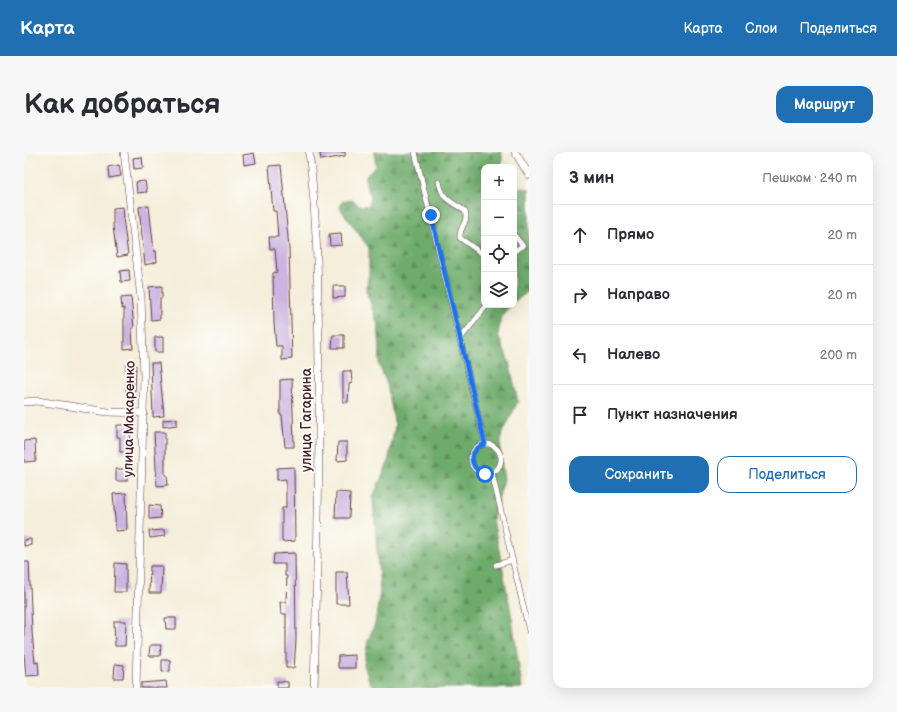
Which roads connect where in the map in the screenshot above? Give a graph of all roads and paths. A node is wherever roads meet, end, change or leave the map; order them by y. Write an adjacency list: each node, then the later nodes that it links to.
1 (124, 152): 13 (street, улица Макаренко)
2 (309, 152): 22 (street, улица Гагарина)
3 (414, 152): 11 (street)
4 (515, 152): 5 (street)
5 (529, 175)
6 (439, 182): 9 (street)
7 (517, 239): 8 (street)
8 (517, 249)
9 (481, 253)
10 (485, 308): 11 (street)
11 (461, 338): 14 (street)
12 (24, 402): 13 (street)
13 (144, 413): 21 (street, улица Макаренко)
14 (485, 444): 15 (street); 15 (street)
15 (492, 473): 16 (street)
16 (513, 560): 17 (street); 19 (street)
17 (496, 565)
18 (529, 600): 19 (street)
19 (522, 602): 20 (street)
20 (529, 631)
21 (136, 688)
22 (314, 688)

